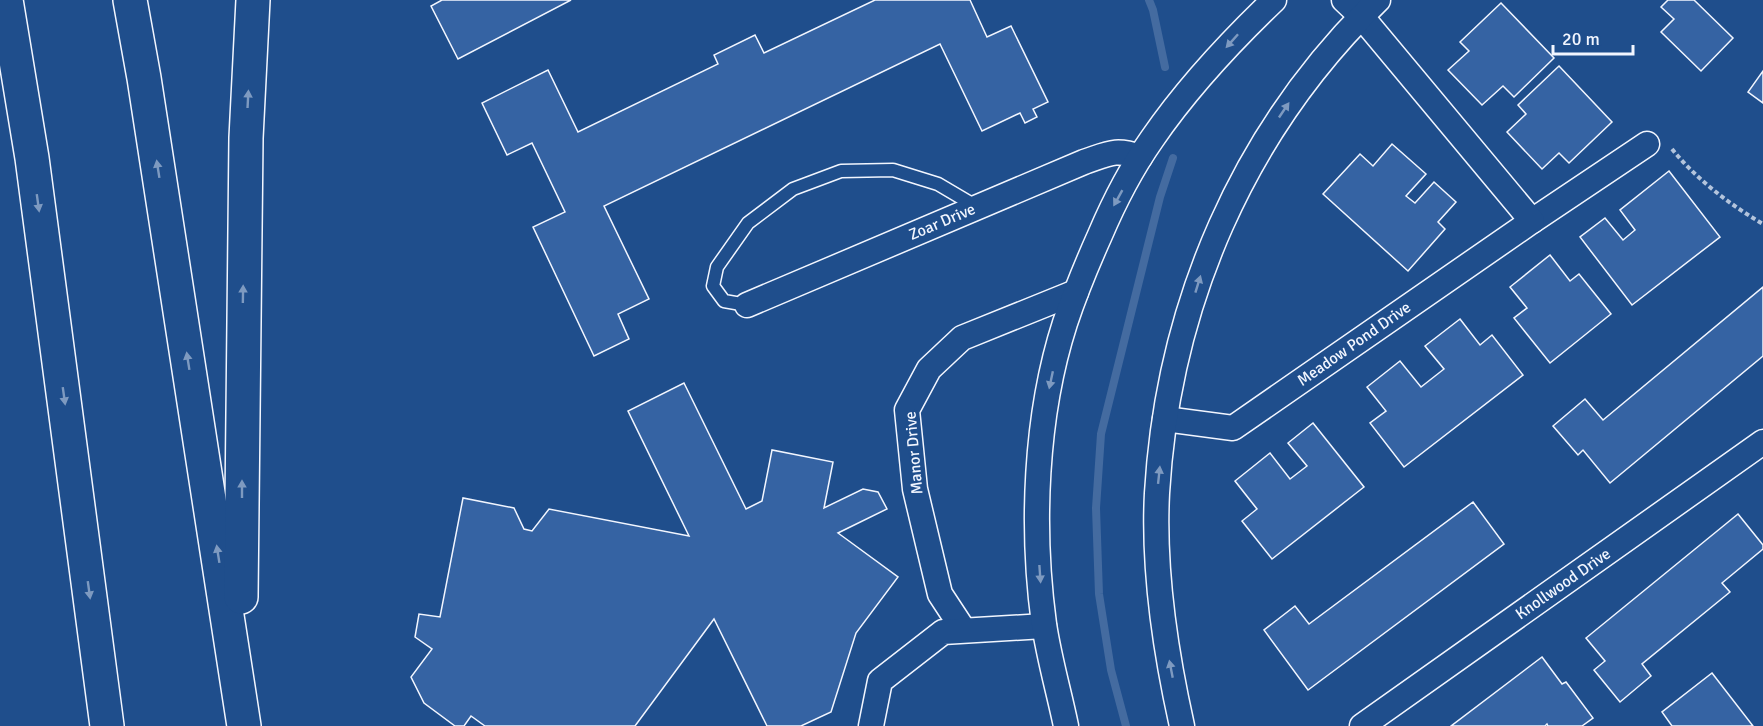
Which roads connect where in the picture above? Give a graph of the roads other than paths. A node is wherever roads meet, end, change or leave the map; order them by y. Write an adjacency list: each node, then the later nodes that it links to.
1 (6, 0): 9 (highway)
2 (130, 0): 18 (highway, one-way to 2)
3 (253, 0): 18 (highway, one-way to 3)
4 (1274, 0): 8 (street, one-way to 8)
5 (1361, 5): 11 (street); 14 (street, one-way to 5)
6 (0, 37): 9 (highway)
7 (1647, 144): 11 (street, Meadow Pond Drive)
8 (1140, 157): 10 (street, Zoar Drive); 12 (street, one-way to 12)
9 (32, 158): 19 (highway, one-way to 19)
10 (978, 207): 13 (street, Zoar Drive); 13 (lane)
11 (1532, 221): 14 (street, Meadow Pond Drive)
12 (1076, 292): 16 (street, one-way to 16); 17 (street, Manor Drive)
13 (747, 305)
14 (1165, 419): 22 (street, one-way to 14)
15 (1763, 442): 23 (street, Knollwood Drive)
16 (1044, 626): 17 (street); 21 (street)
17 (963, 629): 20 (street)
18 (242, 710)
19 (107, 726)
20 (871, 726)
21 (1066, 726)
22 (1182, 726)
23 (1362, 726)

